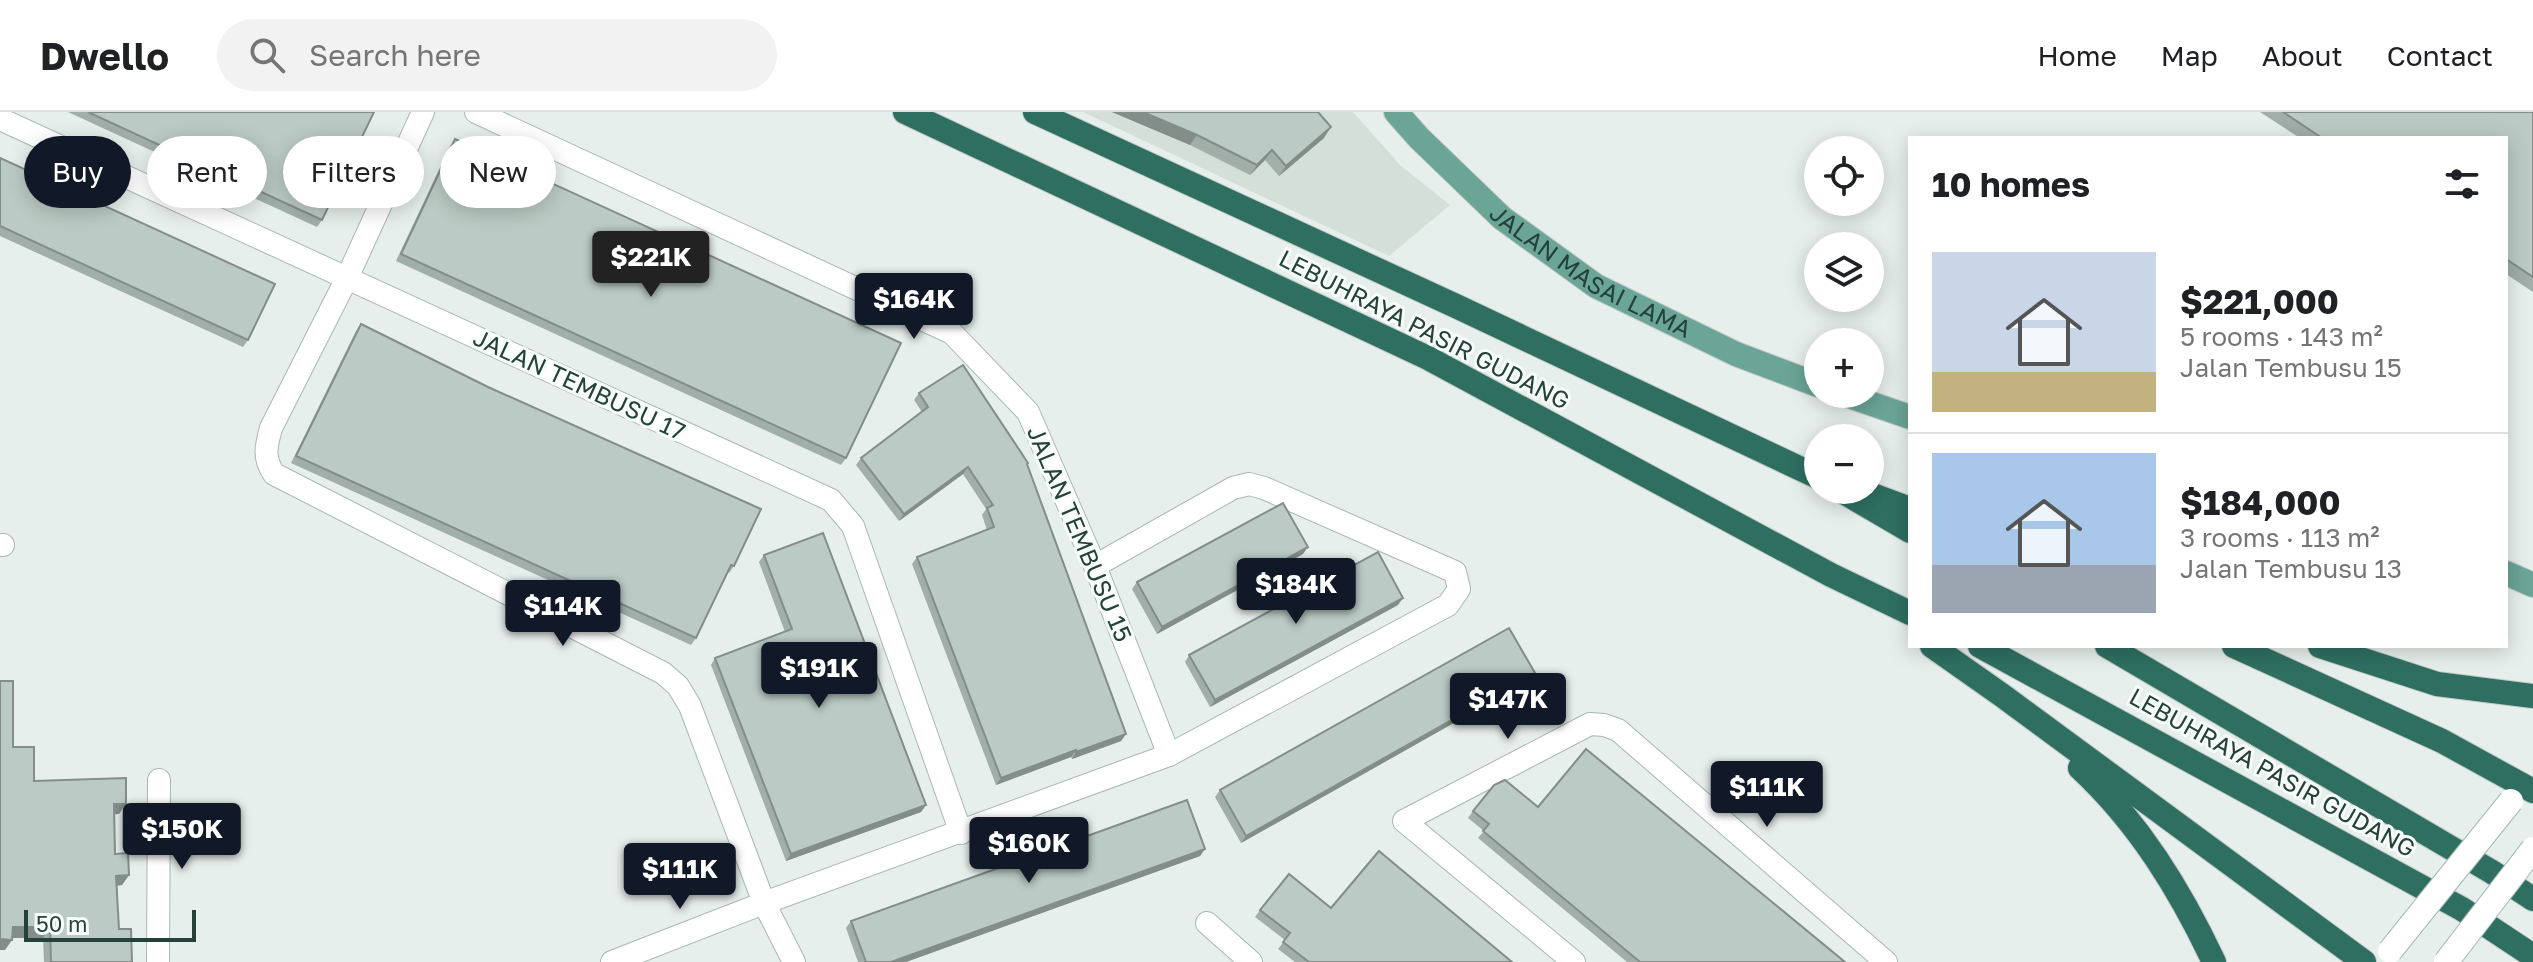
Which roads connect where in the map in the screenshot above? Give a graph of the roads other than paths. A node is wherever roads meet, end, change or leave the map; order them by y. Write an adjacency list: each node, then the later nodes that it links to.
1 (423, 112): 7 (street)
2 (476, 112): 16 (street, JALAN TEMBUSU 15)
3 (905, 112): 18 (highway, LEBUHRAYA PASIR GUDANG)
4 (1035, 112): 11 (highway, LEBUHRAYA PASIR GUDANG)
5 (1396, 112): 8 (main road, JALAN MASAI LAMA)
6 (0, 119): 7 (street, JALAN TEMBUSU 17)
7 (347, 278): 32 (street, JALAN TEMBUSU 17); 35 (street)
8 (1804, 380)
9 (1884, 408): 10 (main road)
10 (1908, 416)
11 (1804, 470)
12 (1884, 500): 14 (highway)
13 (1864, 504): 15 (highway)
14 (1908, 508)
15 (1908, 530)
16 (1095, 566): 29 (street, JALAN TEMBUSU 15); 29 (street)
17 (2508, 574): 19 (main road)
18 (1831, 575): 20 (highway, LEBUHRAYA PASIR GUDANG); 21 (highway)
19 (2533, 585)
20 (1908, 612)
21 (1908, 630)
22 (1935, 648): 27 (highway)
23 (1984, 648): 38 (highway, LEBUHRAYA PASIR GUDANG)
24 (2110, 648): 34 (highway, LEBUHRAYA PASIR GUDANG)
25 (2238, 648): 31 (highway)
26 (2326, 648): 28 (highway)
27 (2003, 696): 45 (highway); 46 (highway)
28 (2533, 696)
29 (1169, 755): 32 (street)
30 (159, 780): 39 (street)
31 (2522, 796): 37 (main road, bridge)
32 (961, 833): 35 (street)
33 (2533, 849): 47 (main road, bridge)
34 (2533, 899)
35 (764, 903): 40 (street); 41 (street)
36 (1207, 923): 42 (street)
37 (2390, 951)
38 (2533, 956)
39 (158, 962)
40 (612, 962)
41 (794, 962)
42 (1251, 962)
43 (1574, 962): 44 (street)
44 (1886, 962)
45 (2214, 962)
46 (2364, 962)
47 (2446, 962)

